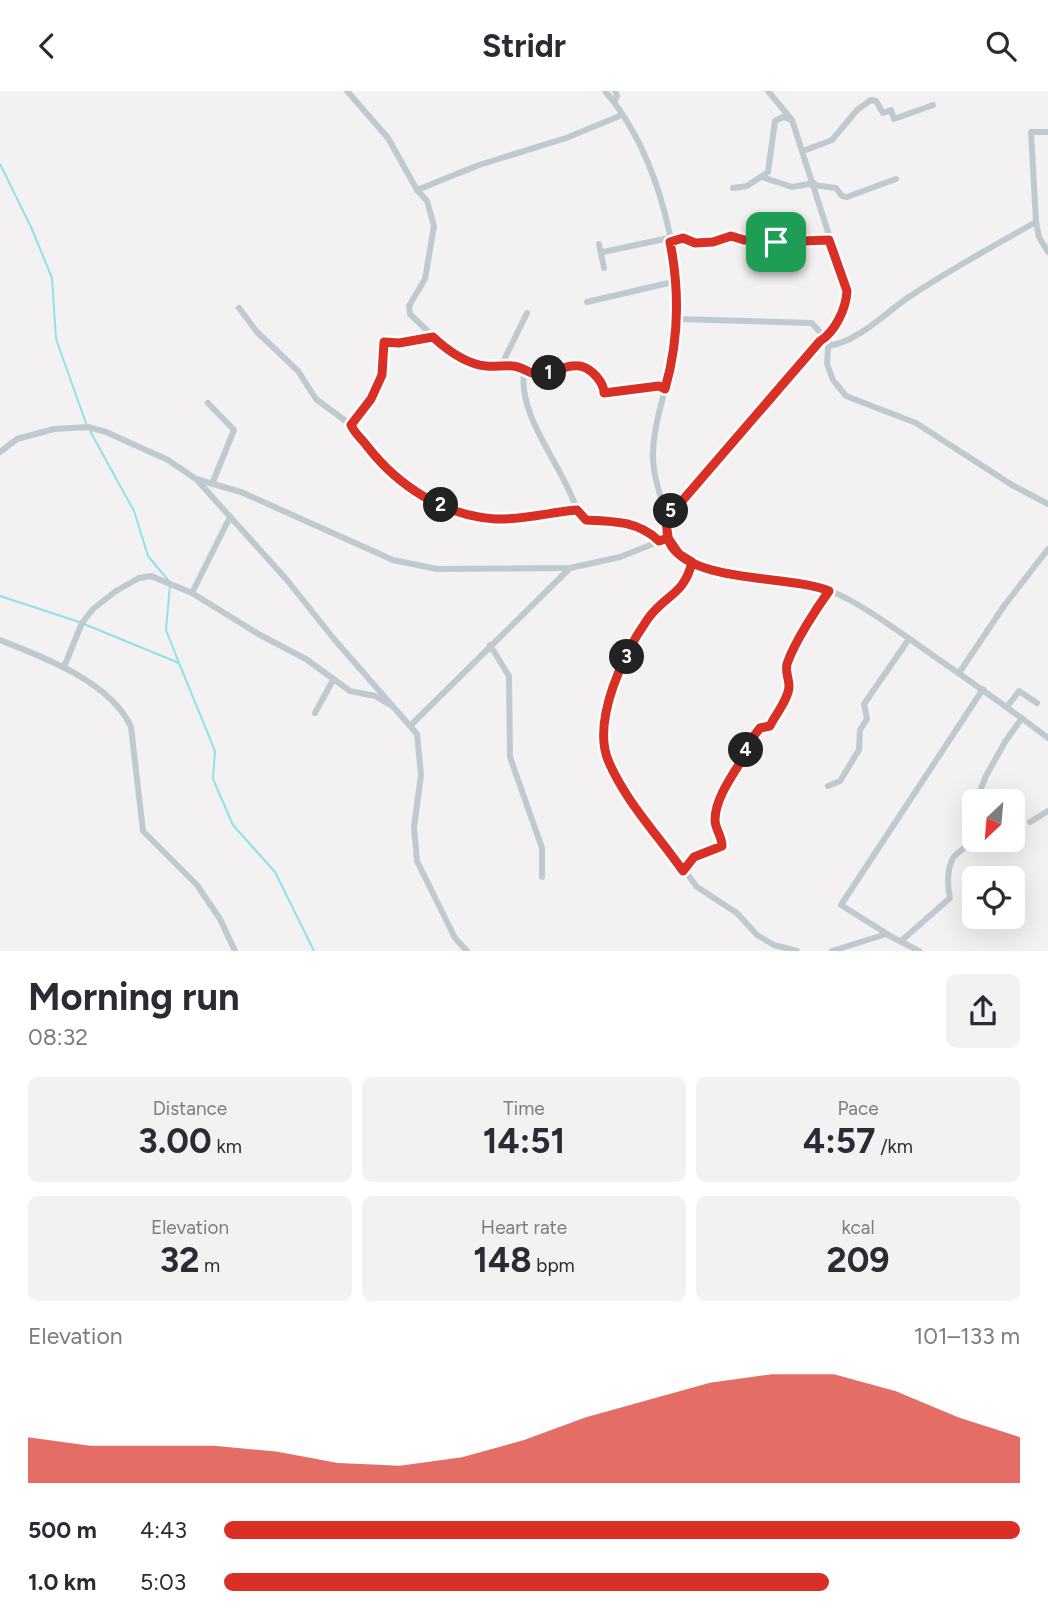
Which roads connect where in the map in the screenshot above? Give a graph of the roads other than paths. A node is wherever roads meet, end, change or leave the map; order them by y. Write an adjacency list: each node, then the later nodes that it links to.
1 (347, 91): 15 (street)
2 (605, 91): 5 (street)
3 (615, 91): 5 (street)
4 (768, 91): 8 (street)
5 (614, 102): 7 (street)
6 (933, 105): 10 (street)
7 (622, 115): 15 (street); 17 (street)
8 (792, 120): 10 (street); 11 (street)
9 (1048, 132): 16 (street)
10 (803, 151): 13 (street)
11 (762, 177): 13 (street); 14 (street)
12 (896, 179): 13 (street)
13 (814, 184): 18 (street)
14 (733, 188)
15 (417, 190): 28 (street)
16 (1036, 222): 21 (street); 30 (street)
17 (669, 240): 18 (street); 20 (street); 23 (street)
18 (829, 240): 29 (street)
19 (599, 244): 20 (street)
20 (603, 252): 22 (street)
21 (1048, 252)
22 (604, 268)
23 (677, 281): 24 (street); 27 (street)
24 (587, 302)
25 (239, 308): 35 (street)
26 (527, 313): 31 (street)
27 (676, 320): 29 (street); 33 (street)
28 (433, 337): 31 (street); 35 (street)
29 (827, 337): 30 (street); 41 (street)
30 (829, 347): 39 (street)
31 (500, 366): 32 (street)
32 (524, 373): 33 (street); 40 (street)
33 (665, 389): 41 (street)
34 (208, 403): 38 (street)
35 (351, 425): 40 (street)
36 (0, 452): 37 (street)
37 (196, 479): 38 (street); 42 (street)
38 (212, 484): 47 (street)
39 (1048, 504)
40 (577, 510): 44 (street)
41 (666, 515): 43 (street)
42 (230, 517): 49 (street); 61 (street)
43 (668, 538): 44 (street); 46 (street)
44 (659, 541): 47 (street)
45 (1048, 549): 54 (street)
46 (692, 562): 48 (street); 68 (street)
47 (570, 568): 52 (street)
48 (829, 591): 50 (street); 68 (street)
49 (192, 593): 53 (street); 55 (street)
50 (909, 639): 54 (street); 63 (street)
51 (0, 640): 53 (street)
52 (490, 645): 61 (street); 69 (street)
53 (64, 667): 72 (street)
54 (960, 673): 56 (street)
55 (333, 680): 59 (street); 61 (street)
56 (983, 689): 58 (street); 70 (street)
57 (1037, 703): 58 (street)
58 (1007, 707): 60 (street)
59 (315, 713)
60 (1022, 718): 62 (street); 64 (street)
61 (410, 723): 73 (street)
62 (1048, 738)
63 (828, 786)
64 (981, 789)
65 (1048, 811): 66 (street)
66 (1030, 821)
67 (962, 851): 71 (street)
68 (683, 871): 74 (street)
69 (542, 877)
70 (889, 935): 71 (street); 75 (street)
71 (901, 941): 76 (street)
72 (235, 951)
73 (467, 951)
74 (797, 951)
75 (832, 951)
76 (919, 951)

